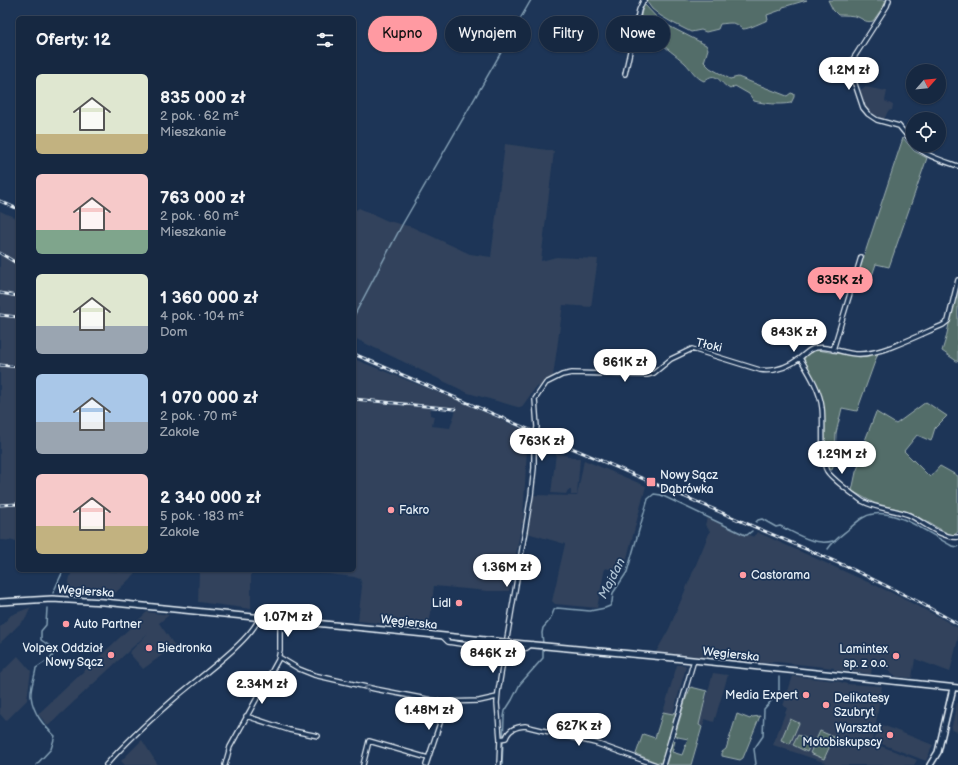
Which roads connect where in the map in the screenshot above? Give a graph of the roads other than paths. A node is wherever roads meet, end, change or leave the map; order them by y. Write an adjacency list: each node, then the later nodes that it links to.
1 (645, 0): 3 (street)
2 (889, 0): 4 (street)
3 (625, 74)
4 (906, 134)
5 (923, 152): 6 (street)
6 (958, 166)
7 (861, 257): 9 (street)
8 (958, 280): 9 (street, Tłoki)
9 (833, 350): 10 (street, Tłoki)
10 (800, 358): 11 (street); 17 (street, Tłoki)
11 (958, 537)
12 (0, 602): 13 (main road, Węgierska)
13 (259, 618): 14 (main road, Węgierska); 27 (street)
14 (280, 620): 15 (main road, Węgierska); 18 (street)
15 (442, 636): 16 (main road, Węgierska, bridge); 17 (street)
16 (532, 644): 17 (street); 19 (main road, Węgierska)
17 (504, 653): 21 (street)
18 (279, 657): 22 (street, one-way to 18); 23 (street)
19 (694, 660): 20 (main road, Węgierska); 33 (street)
20 (956, 688): 34 (main road)
21 (497, 697): 22 (street); 25 (street)
22 (447, 702): 26 (street)
23 (246, 716): 24 (street); 28 (street)
24 (318, 736)
25 (502, 739): 31 (street); 32 (street)
26 (428, 758): 29 (street); 30 (street)
27 (106, 765)
28 (225, 765)
29 (363, 765)
30 (426, 765)
31 (499, 765)
32 (656, 765)
33 (663, 765)
34 (930, 765)

